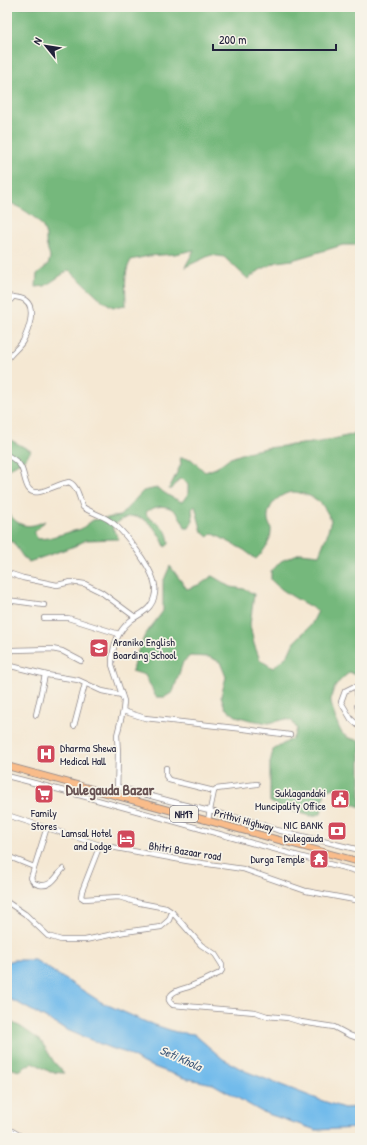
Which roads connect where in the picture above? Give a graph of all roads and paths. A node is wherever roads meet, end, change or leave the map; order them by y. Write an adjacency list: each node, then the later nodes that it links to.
1 (7, 296): 2 (street)
2 (13, 297): 3 (street); 4 (street)
3 (7, 304)
4 (7, 360)
5 (7, 455): 9 (street)
6 (7, 579): 9 (street)
7 (7, 600): 8 (street)
8 (44, 605)
9 (135, 617): 11 (street)
10 (44, 618): 11 (street)
11 (119, 634): 17 (street)
12 (7, 658): 13 (street)
13 (81, 661)
14 (7, 665): 15 (street)
15 (45, 674): 16 (street); 21 (street)
16 (85, 684): 17 (street); 22 (street)
17 (122, 695): 19 (street)
18 (360, 702): 20 (street); 23 (street)
19 (123, 711): 24 (street); 29 (street)
20 (360, 712)
21 (36, 715)
22 (74, 726)
23 (360, 727)
24 (290, 735)
25 (7, 766): 31 (highway, Prithvi Highway / NH17)
26 (166, 768): 30 (street)
27 (7, 776): 42 (street)
28 (257, 784): 30 (street)
29 (118, 787): 31 (street); 32 (street)
30 (214, 791): 32 (street)
31 (117, 796): 34 (highway, Prithvi Highway / NH17)
32 (210, 811): 34 (street); 37 (street)
33 (7, 815): 35 (street, Bhitri Bazaar road)
34 (208, 820): 39 (highway, Prithvi Highway / NH17)
35 (47, 828): 36 (street, Bhitri Bazaar road); 40 (street)
36 (100, 845): 43 (street, Bhitri Bazaar road); 45 (street)
37 (360, 850)
38 (7, 856): 40 (street)
39 (360, 862)
40 (34, 867): 41 (street)
41 (63, 869)
42 (360, 872)
43 (360, 901)
44 (7, 902): 45 (street)
45 (172, 912): 46 (street)
46 (360, 1039)
47 (7, 1128): 48 (street)
48 (24, 1138)

